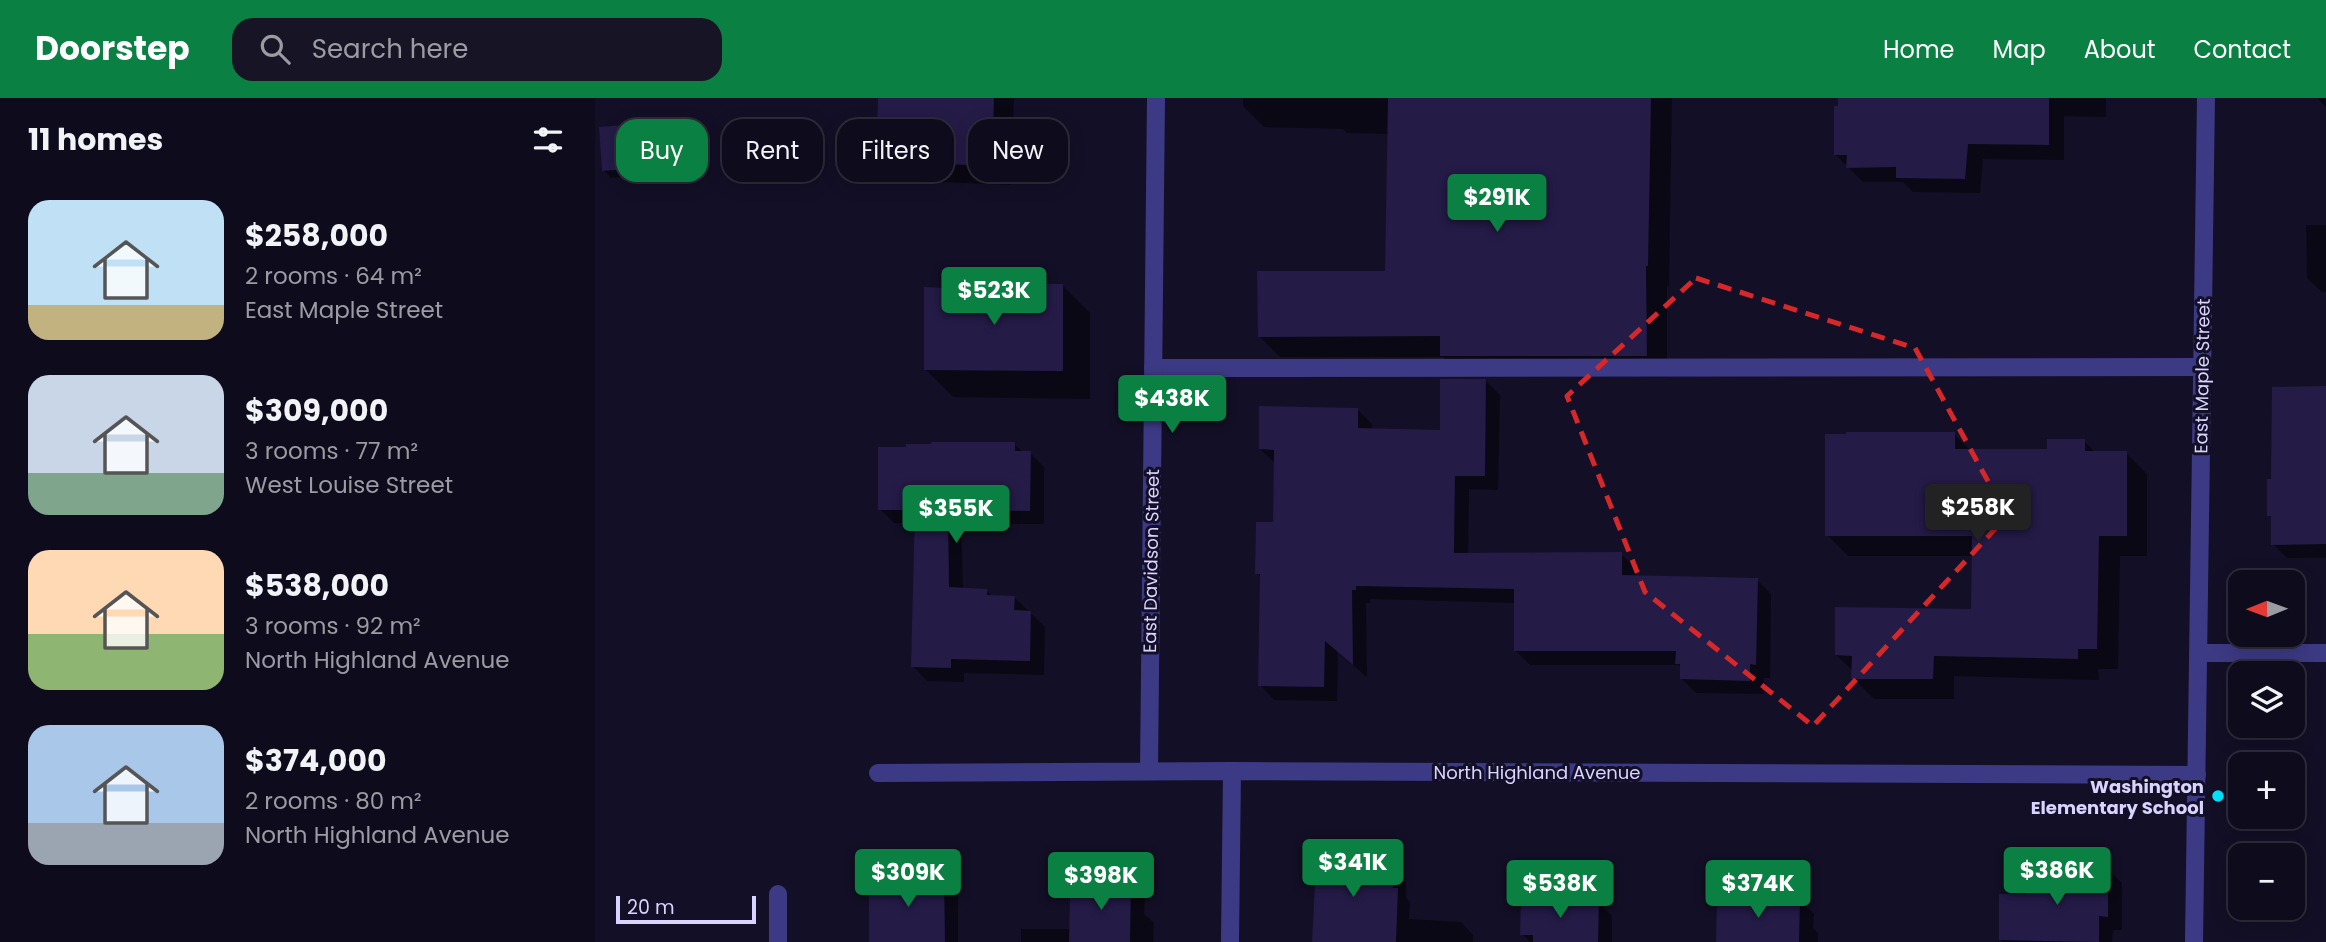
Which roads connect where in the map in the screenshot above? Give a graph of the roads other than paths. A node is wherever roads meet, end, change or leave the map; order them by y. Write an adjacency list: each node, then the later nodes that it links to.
1 (1156, 98): 4 (street, East Davidson Street)
2 (2206, 98): 3 (street, East Maple Street)
3 (2202, 367): 4 (street); 5 (street, East Maple Street)
4 (1153, 368): 7 (street, East Davidson Street)
5 (2199, 653): 6 (street); 10 (street, East Maple Street)
6 (2326, 653)
7 (1149, 771): 8 (street, North Highland Avenue); 9 (street, North Highland Avenue)
8 (1232, 771): 10 (street, North Highland Avenue); 13 (street)
9 (878, 773)
10 (2197, 775): 14 (street, East Maple Street)
11 (778, 894): 12 (street)
12 (778, 942)
13 (1230, 942)
14 (2194, 942)

